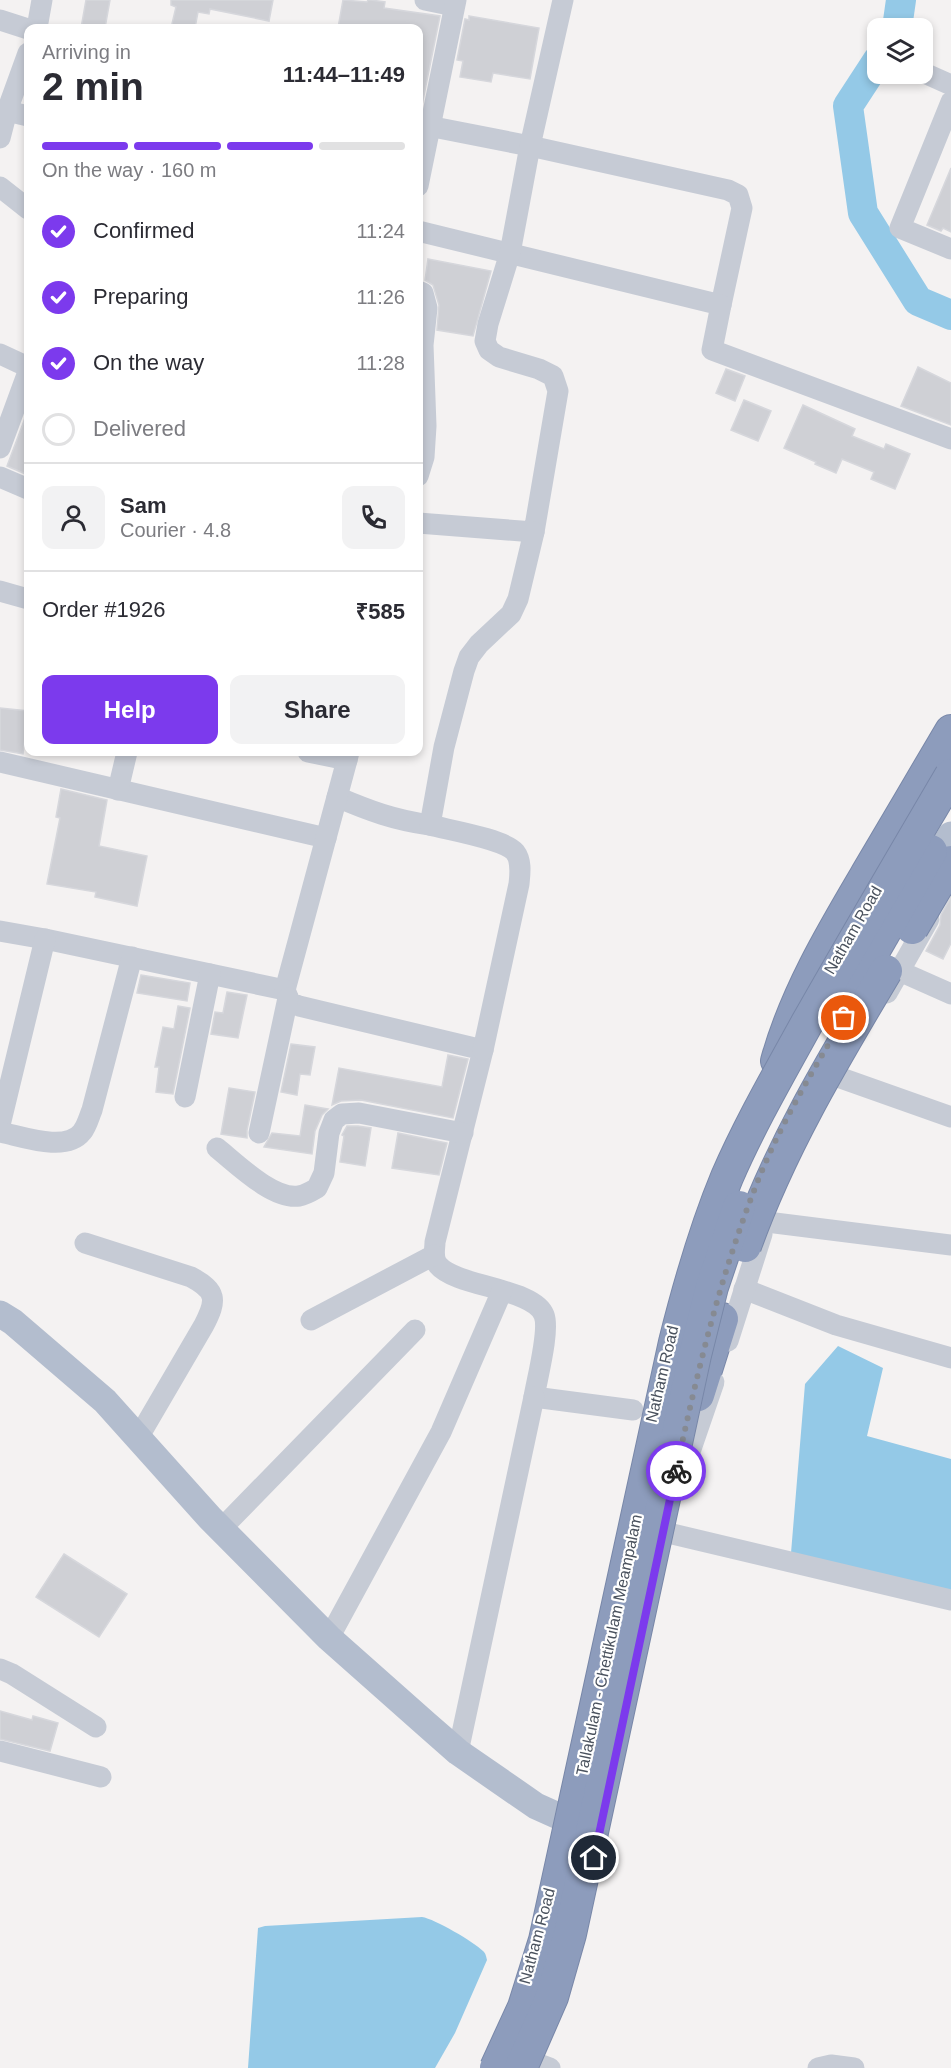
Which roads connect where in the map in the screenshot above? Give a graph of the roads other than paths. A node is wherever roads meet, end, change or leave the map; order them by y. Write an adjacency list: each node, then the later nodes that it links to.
1 (42, 0): 6 (street)
2 (425, 0): 4 (street)
3 (563, 0): 16 (street)
4 (455, 3): 14 (street)
5 (0, 20): 7 (street)
6 (38, 24)
7 (24, 27)
8 (24, 64): 12 (street)
9 (933, 77): 10 (street)
10 (951, 85)
11 (951, 102): 20 (street)
12 (7, 111): 13 (street); 15 (street)
13 (24, 115)
14 (424, 126): 16 (street)
15 (0, 138)
16 (530, 146): 21 (street); 23 (street)
17 (0, 187): 18 (street)
18 (24, 206)
19 (423, 232): 21 (street)
20 (951, 249)
21 (510, 253): 23 (street); 35 (street)
22 (423, 293): 24 (street)
23 (721, 305): 29 (street)
24 (423, 333)
25 (0, 354): 26 (street)
26 (24, 365)
27 (423, 377): 31 (street)
28 (24, 383): 30 (street)
29 (951, 439)
30 (0, 448)
31 (423, 460)
32 (0, 477): 33 (street)
33 (24, 487)
34 (423, 523): 35 (street)
35 (534, 532): 47 (street)
36 (0, 591): 37 (street)
37 (24, 599)
38 (951, 730): 61 (highway)
39 (126, 756): 44 (street)
40 (348, 756): 45 (street)
41 (951, 760): 54 (main road, Natham Road)
42 (0, 762): 44 (street)
43 (951, 775): 97 (highway, Tallakulam - Chettikulam Meampalam, bridge)
44 (118, 790): 49 (street)
45 (337, 797): 47 (street); 49 (street)
46 (951, 817): 95 (highway, Tallakulam - Chettikulam Meampalam, bridge)
47 (430, 825): 60 (street)
48 (951, 835): 56 (main road)
49 (326, 838): 58 (street)
50 (951, 862): 82 (highway, bridge)
51 (951, 879): 56 (street)
52 (0, 931): 53 (street)
53 (45, 939): 55 (street); 65 (street)
54 (845, 943): 56 (street); 61 (main road, Natham Road)
55 (132, 957): 57 (street); 66 (street)
56 (888, 966): 59 (street); 62 (street); 82 (main road)
57 (210, 974): 58 (street); 63 (street)
58 (286, 994): 60 (street); 67 (street)
59 (951, 994)
60 (483, 1050): 68 (street)
61 (777, 1061): 93 (main road, Natham Road)
62 (838, 1077): 64 (street); 70 (street)
63 (185, 1097)
64 (951, 1117)
65 (0, 1125)
66 (0, 1132)
67 (259, 1133)
68 (463, 1133): 69 (street); 73 (street)
69 (217, 1148)
70 (767, 1222): 72 (street); 74 (street)
71 (85, 1243): 83 (street)
72 (951, 1245)
73 (434, 1255): 75 (street); 77 (street)
74 (744, 1289): 79 (street); 84 (street)
75 (502, 1291): 80 (street); 87 (street)
76 (0, 1314): 83 (main road)
77 (311, 1320)
78 (414, 1330): 85 (street)
79 (951, 1358)
80 (534, 1397): 81 (street); 91 (street)
81 (633, 1410)
82 (684, 1434): 84 (main road)
83 (138, 1438): 85 (main road)
84 (665, 1527): 86 (street); 94 (main road)
85 (222, 1528): 87 (main road)
86 (951, 1600)
87 (329, 1638): 91 (main road)
88 (0, 1669): 89 (street)
89 (96, 1727)
90 (0, 1750): 92 (street)
91 (458, 1752): 93 (main road)
92 (101, 1777)
93 (565, 1819): 94 (main road); 96 (main road, Natham Road)
94 (600, 1827): 95 (main road)
95 (532, 2066)
96 (488, 2068)
97 (496, 2068)
98 (818, 2068): 99 (street)
99 (854, 2068)

